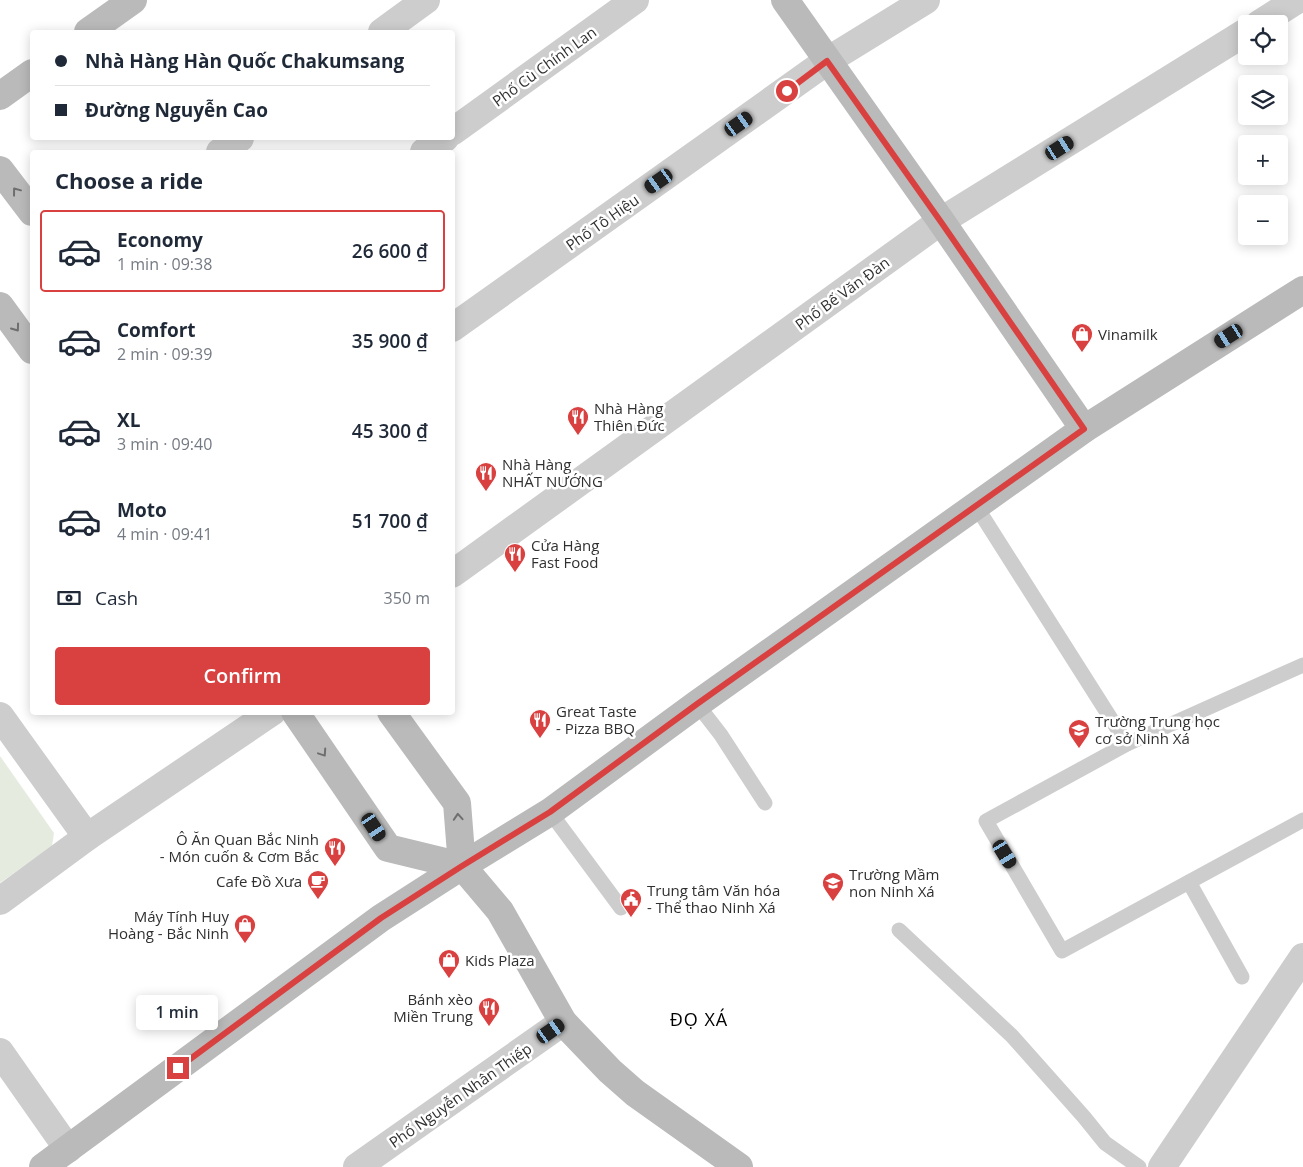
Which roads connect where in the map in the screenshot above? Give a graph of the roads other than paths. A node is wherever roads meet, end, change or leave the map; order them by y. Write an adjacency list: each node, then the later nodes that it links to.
1 (133, 0): 8 (main road)
2 (426, 0): 9 (street)
3 (635, 0): 14 (street, Phố Cù Chính Lan)
4 (786, 0): 11 (main road)
5 (926, 0): 11 (street, Phố Tô Hiệu)
6 (1298, 0): 7 (street)
7 (1274, 15)
8 (91, 30)
9 (385, 30)
10 (1238, 37): 21 (street, Phố Bế Văn Đàn)
11 (827, 61): 21 (main road); 24 (street, Phố Tô Hiệu)
12 (30, 74): 13 (main road)
13 (0, 96)
14 (455, 130)
15 (237, 140): 17 (street)
16 (442, 140): 18 (street)
17 (223, 150)
18 (427, 150)
19 (0, 170): 20 (main road, one-way to 19)
20 (30, 209)
21 (941, 222): 26 (main road); 28 (street, Phố Bế Văn Đàn)
22 (1300, 299): 26 (main road)
23 (0, 306): 25 (main road, one-way to 25)
24 (455, 326)
25 (30, 347)
26 (1084, 429): 27 (main road)
27 (976, 506): 30 (main road); 35 (lane)
28 (455, 572)
29 (1303, 665): 35 (lane)
30 (697, 704): 36 (lane); 37 (main road)
31 (268, 715): 39 (street)
32 (297, 715): 40 (main road, one-way to 40)
33 (393, 715): 40 (main road, one-way to 33)
34 (0, 716): 39 (street)
35 (1126, 744): 41 (lane)
36 (765, 803)
37 (550, 812): 40 (main road); 43 (lane)
38 (1303, 820): 41 (lane)
39 (87, 837): 42 (street)
40 (462, 866): 47 (main road); 49 (main road)
41 (1189, 882): 46 (lane)
42 (0, 901)
43 (620, 908)
44 (899, 930): 53 (lane)
45 (1303, 957): 54 (street)
46 (1242, 977)
47 (562, 1022): 51 (street, Phố Nguyễn Nhân Thiếp); 52 (main road)
48 (0, 1052): 49 (street)
49 (68, 1149): 50 (main road)
50 (43, 1167)
51 (357, 1167)
52 (738, 1167)
53 (1139, 1167)
54 (1162, 1167)

